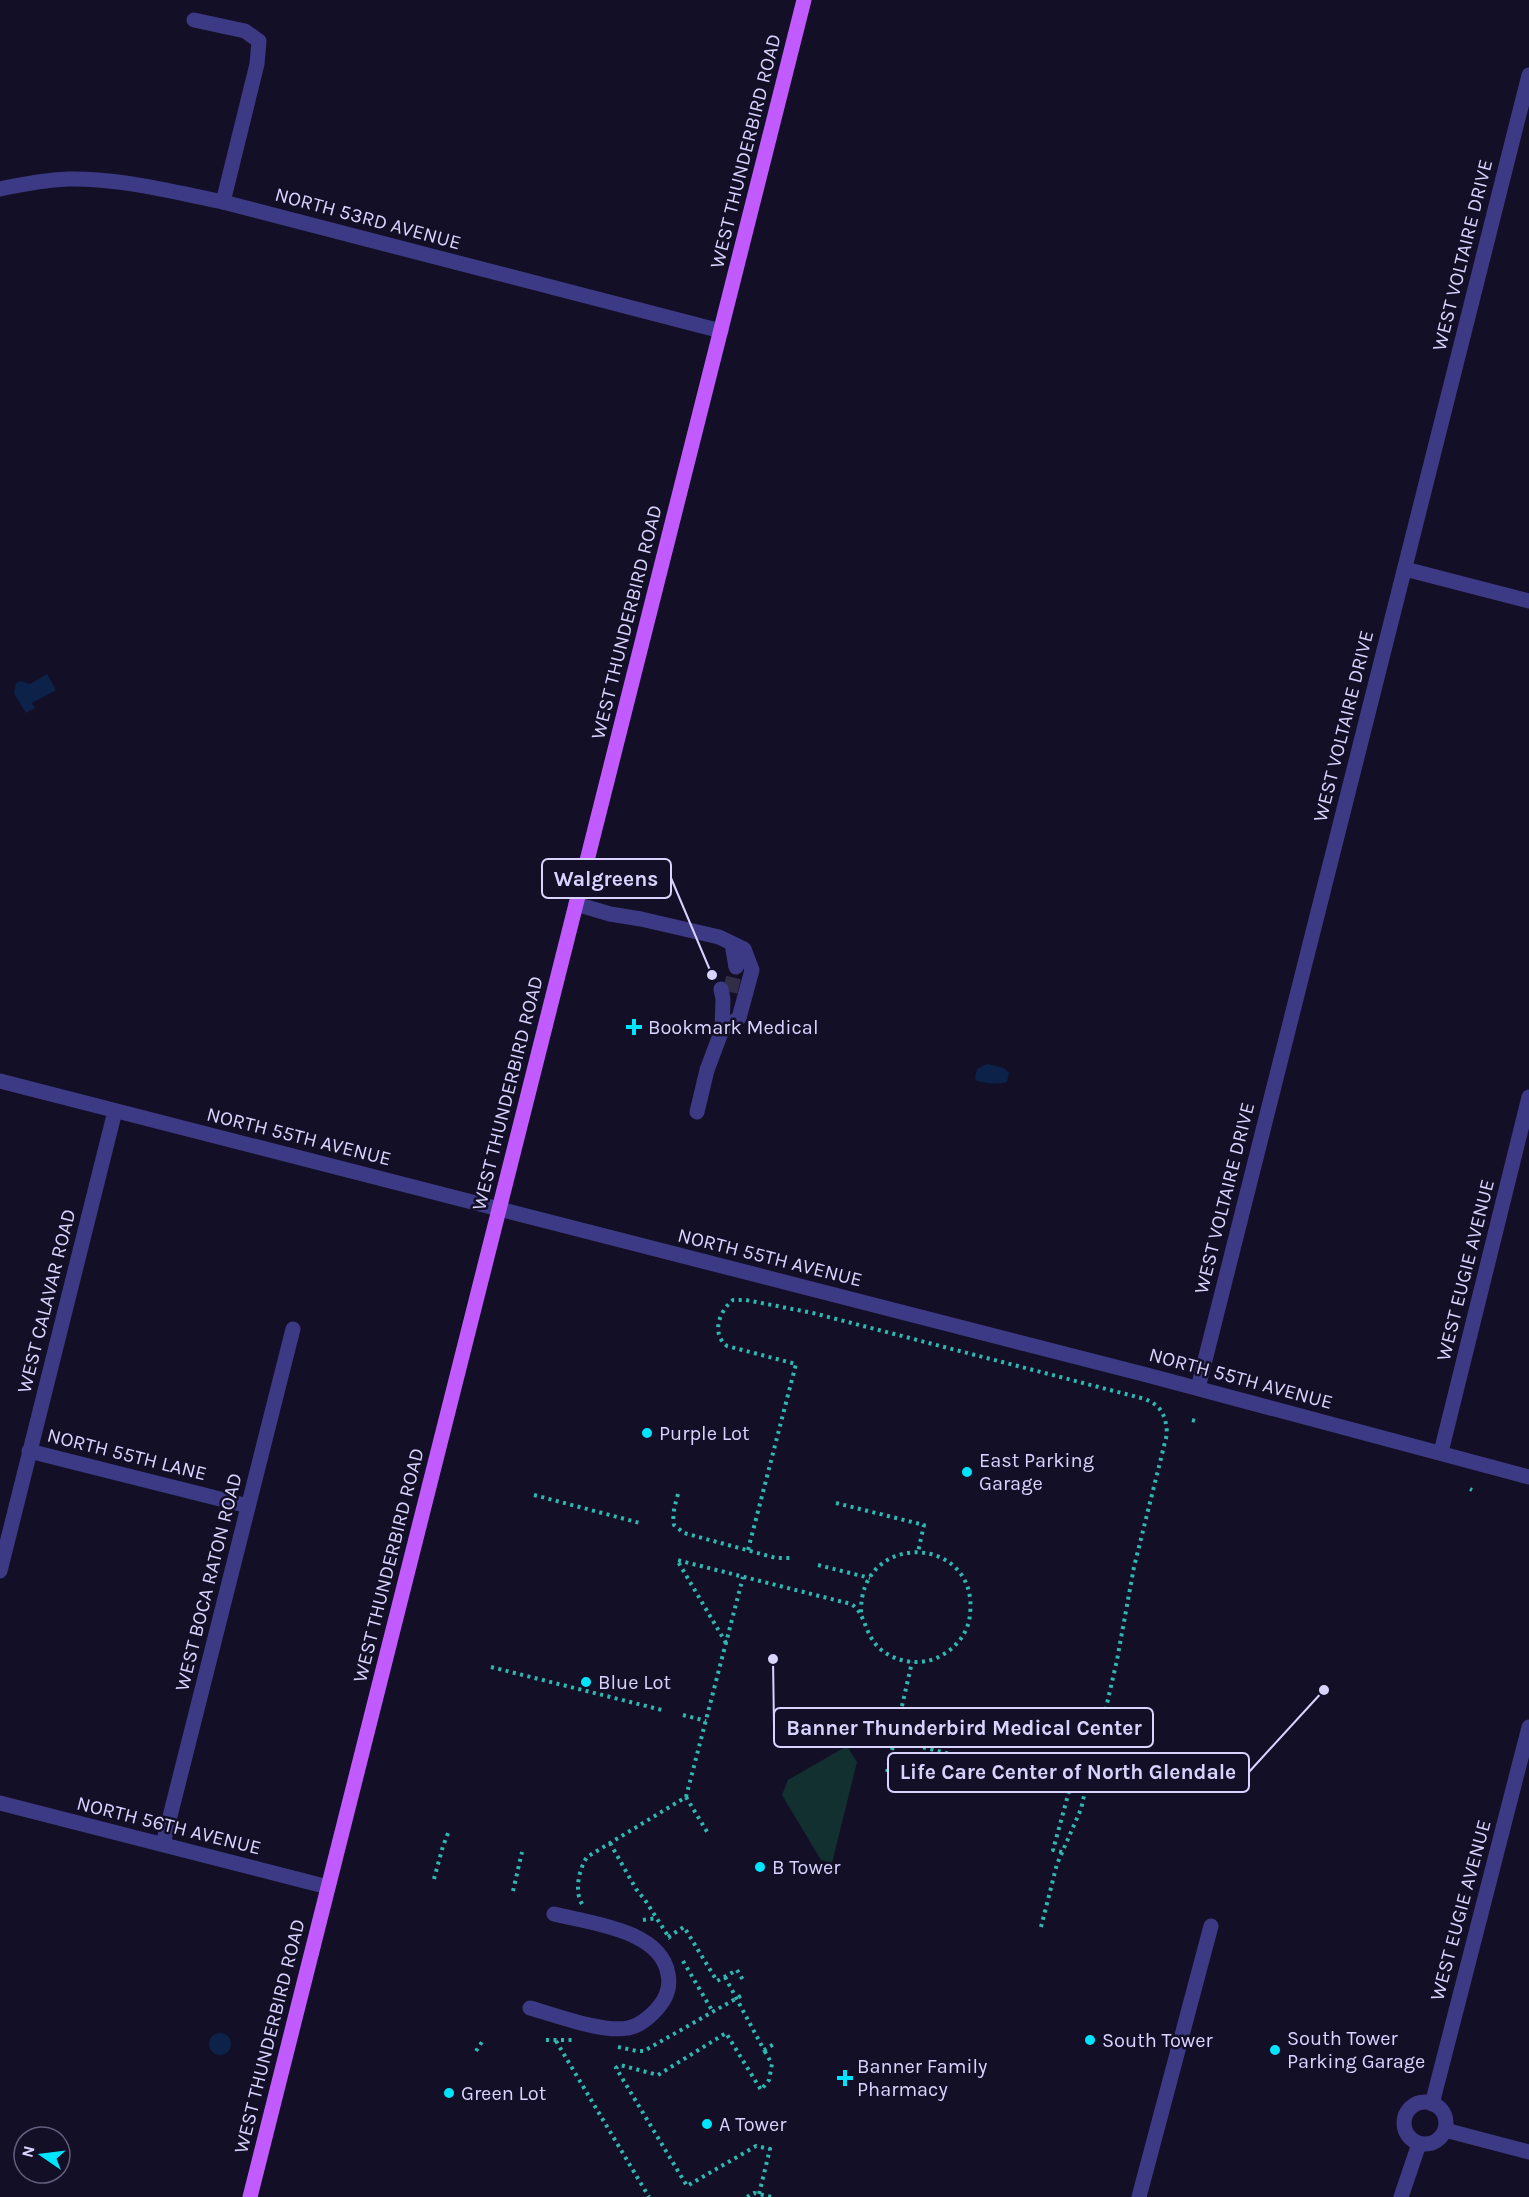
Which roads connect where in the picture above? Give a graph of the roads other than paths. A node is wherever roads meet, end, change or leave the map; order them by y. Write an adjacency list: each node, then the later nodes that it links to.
1 (804, 0): 6 (main road, WEST THUNDERBIRD ROAD)
2 (194, 20): 5 (street)
3 (1529, 75): 7 (street, WEST VOLTAIRE DRIVE)
4 (0, 189): 5 (street, NORTH 53RD AVENUE)
5 (223, 202): 6 (street, NORTH 53RD AVENUE)
6 (721, 331): 9 (main road, WEST THUNDERBIRD ROAD)
7 (1405, 569): 8 (street); 20 (street, WEST VOLTAIRE DRIVE)
8 (1529, 601)
9 (576, 904): 10 (street); 18 (main road, WEST THUNDERBIRD ROAD)
10 (732, 944): 11 (street); 13 (street)
11 (732, 966)
12 (725, 993): 13 (street)
13 (722, 1030): 17 (street)
14 (0, 1081): 16 (street, NORTH 55TH AVENUE)
15 (1529, 1097): 22 (street, WEST EUGIE AVENUE)
16 (115, 1111): 18 (street, NORTH 55TH AVENUE); 21 (street, WEST CALAVAR ROAD)
17 (697, 1112)
18 (499, 1209): 20 (street, NORTH 55TH AVENUE); 29 (main road, WEST THUNDERBIRD ROAD)
19 (292, 1329): 24 (street, WEST BOCA RATON ROAD)
20 (1198, 1388): 22 (street, NORTH 55TH AVENUE)
21 (30, 1451): 24 (street, NORTH 55TH LANE); 25 (street, WEST CALAVAR ROAD)
22 (1441, 1452): 23 (street, NORTH 55TH AVENUE)
23 (1529, 1477)
24 (248, 1506): 28 (street, WEST BOCA RATON ROAD)
25 (0, 1571)
26 (1529, 1727): 33 (street, WEST EUGIE AVENUE)
27 (0, 1803): 28 (street, NORTH 56TH AVENUE)
28 (164, 1844): 29 (street, NORTH 56TH AVENUE)
29 (328, 1887): 37 (main road, WEST THUNDERBIRD ROAD)
30 (554, 1914): 32 (street)
31 (1211, 1926): 38 (street)
32 (530, 2008)
33 (1432, 2103): 34 (street); 35 (street)
34 (1445, 2130): 35 (street); 36 (street)
35 (1419, 2144): 39 (street)
36 (1529, 2152)
37 (250, 2197)
38 (1139, 2197)
39 (1401, 2197)

